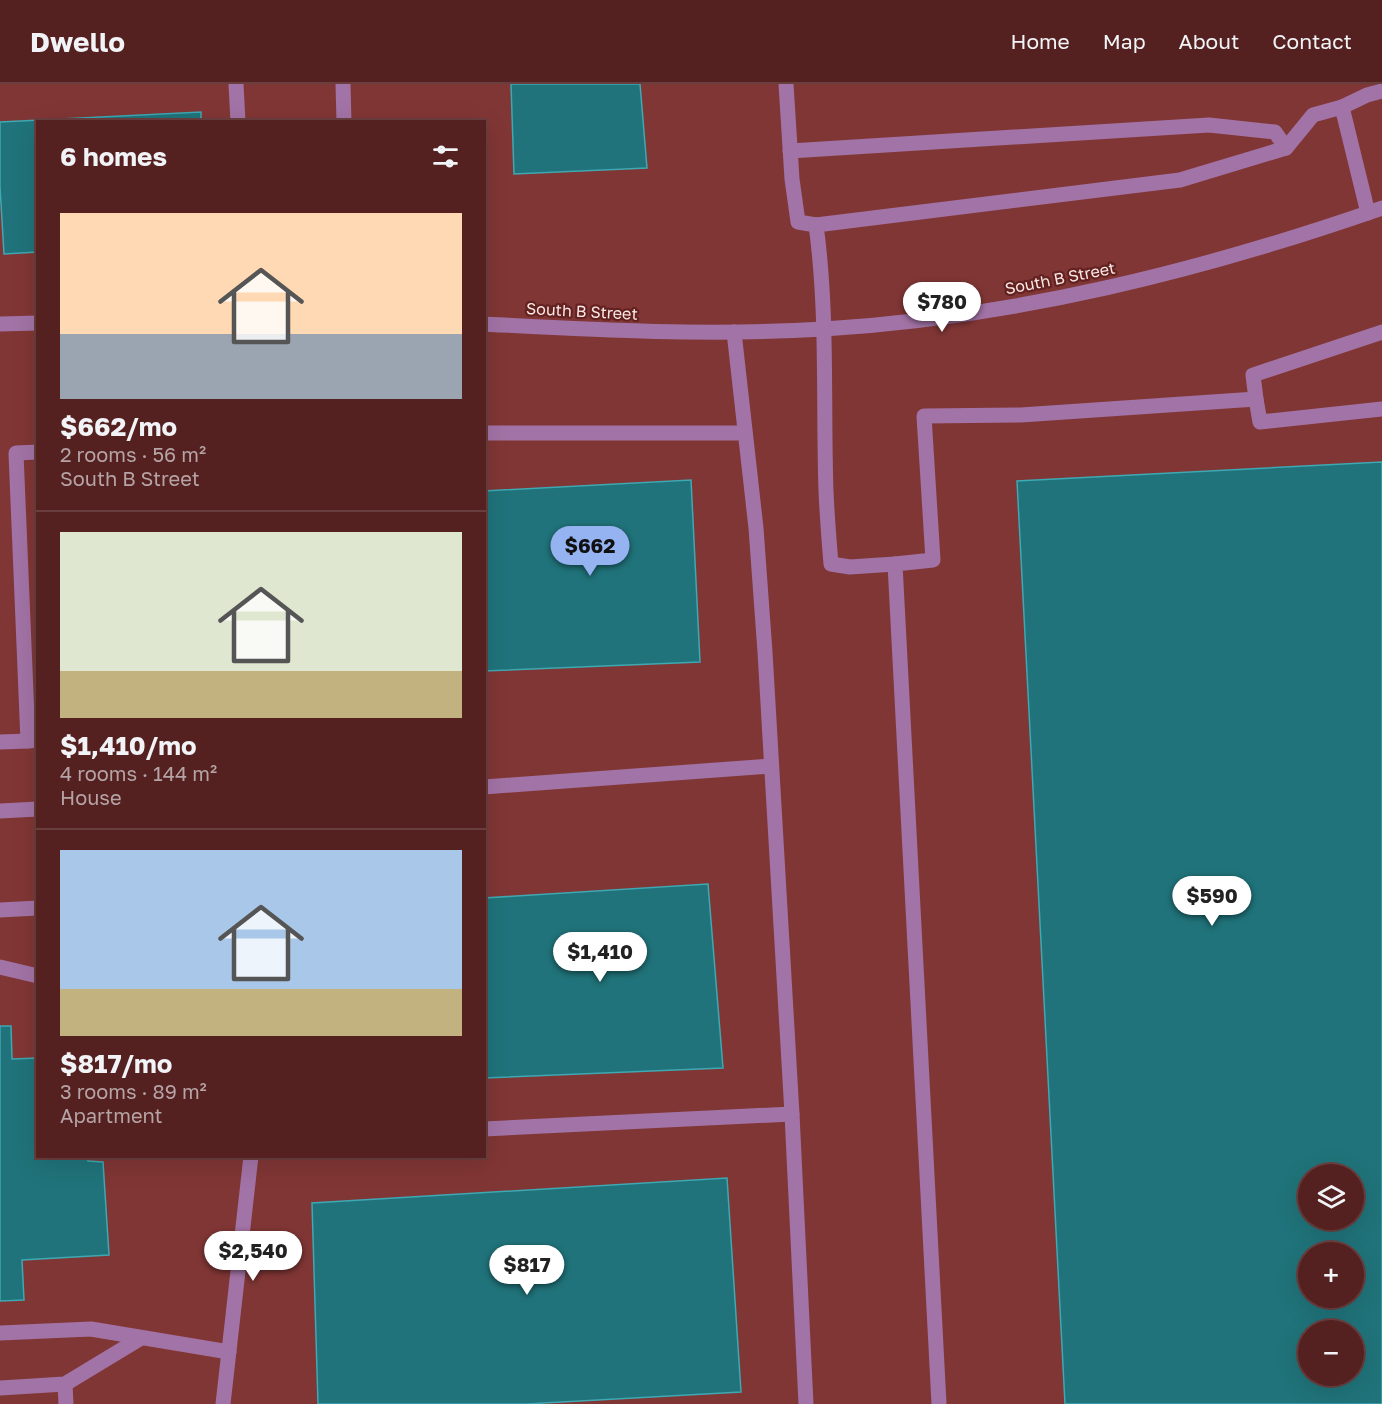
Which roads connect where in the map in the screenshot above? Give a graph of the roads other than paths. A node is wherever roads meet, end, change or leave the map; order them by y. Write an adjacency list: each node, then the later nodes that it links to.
1 (236, 84): 6 (street)
2 (343, 84): 7 (street)
3 (786, 84): 9 (street)
4 (1382, 91): 5 (street)
5 (1342, 107): 8 (street); 10 (street)
6 (238, 120)
7 (344, 120)
8 (1286, 148): 9 (street); 11 (street)
9 (790, 151): 11 (street)
10 (1375, 210): 15 (street, South B Street)
11 (816, 225): 15 (street)
12 (36, 323): 13 (street)
13 (0, 324)
14 (486, 324): 16 (street, South B Street)
15 (825, 329): 16 (street, South B Street); 25 (street)
16 (734, 332): 21 (street)
17 (1382, 332): 18 (street)
18 (1256, 399): 19 (street); 25 (street)
19 (1382, 409)
20 (486, 433): 21 (street)
21 (745, 433): 28 (street)
22 (36, 452): 23 (street)
23 (16, 453): 24 (street); 26 (street)
24 (0, 454)
25 (896, 564): 47 (street)
26 (33, 740): 27 (street)
27 (0, 742)
28 (771, 766): 29 (street); 36 (street)
29 (486, 787)
30 (36, 809): 31 (street)
31 (0, 811)
32 (36, 908): 33 (street)
33 (0, 910)
34 (0, 967): 35 (street)
35 (36, 976)
36 (792, 1114): 37 (street); 46 (street)
37 (486, 1129)
38 (251, 1158): 41 (street)
39 (0, 1333): 40 (street)
40 (141, 1338): 41 (street); 42 (street)
41 (229, 1352): 45 (street)
42 (65, 1384): 43 (street); 44 (street)
43 (0, 1388)
44 (66, 1404)
45 (223, 1404)
46 (806, 1404)
47 (939, 1404)

